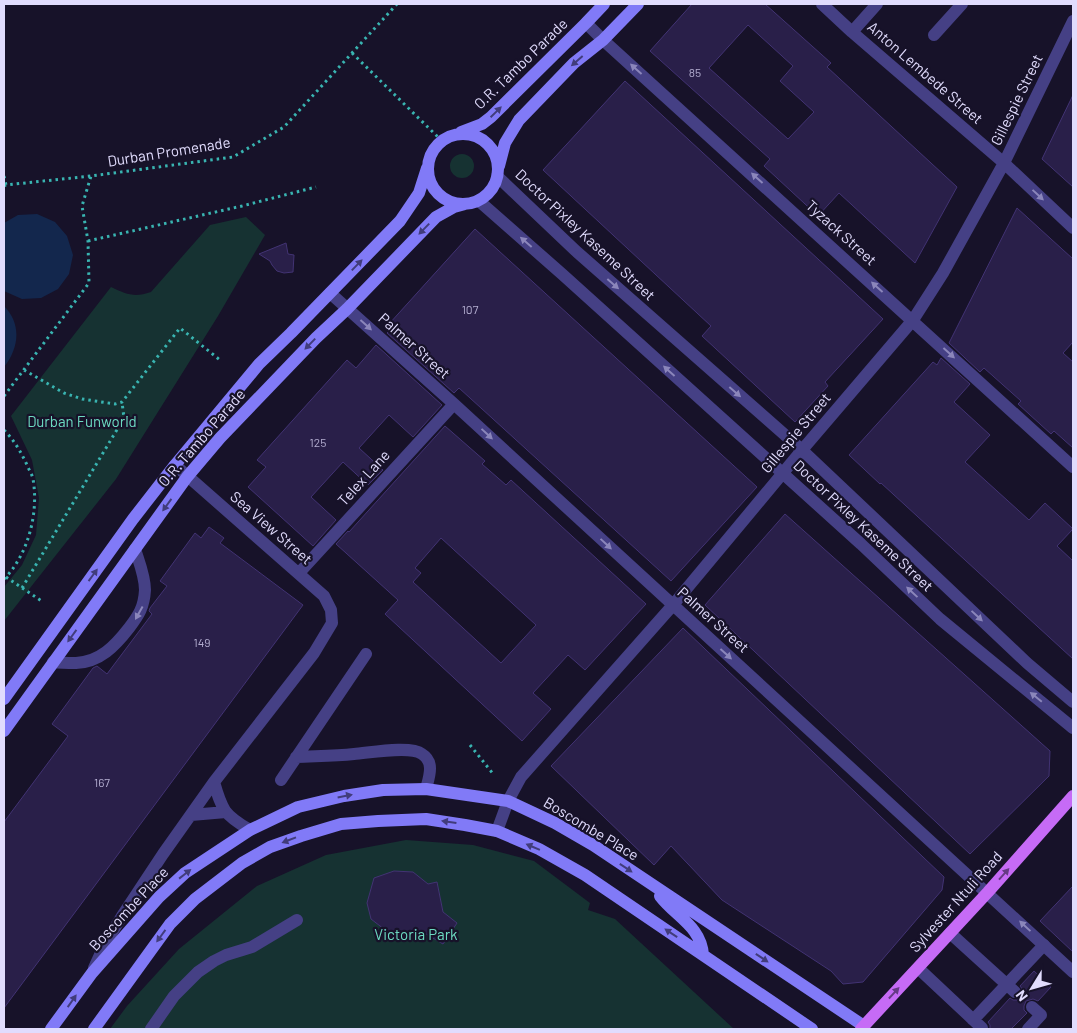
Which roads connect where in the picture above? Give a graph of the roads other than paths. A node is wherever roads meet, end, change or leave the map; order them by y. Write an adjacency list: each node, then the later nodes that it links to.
1 (604, 4): 7 (main road, O.R. Tambo Parade)
2 (638, 4): 10 (main road)
3 (822, 4): 8 (street, Anton Lembede Street)
4 (877, 4): 8 (street)
5 (962, 4): 9 (street)
6 (1073, 21): 12 (street, Gillespie Street)
7 (586, 23): 10 (street, Tyzack Street); 11 (main road, O.R. Tambo Parade, one-way to 7)
8 (852, 32): 12 (street, Anton Lembede Street)
9 (934, 36)
10 (604, 40): 14 (main road, one-way to 14); 20 (street, Tyzack Street, one-way to 10)
11 (454, 134): 13 (main road, O.R. Tambo Parade); 14 (main road)
12 (1004, 163): 17 (street, Anton Lembede Street, one-way to 17); 20 (street, Gillespie Street)
13 (427, 168): 16 (main road, O.R. Tambo Parade); 18 (main road, O.R. Tambo Parade, one-way to 13)
14 (498, 172): 15 (main road); 22 (street, Doctor Pixley Kaseme Street, one-way to 22)
15 (479, 201): 16 (main road, O.R. Tambo Parade); 25 (street, Doctor Pixley Kaseme Street, one-way to 15)
16 (465, 204): 19 (main road, O.R. Tambo Parade, one-way to 19)
17 (1073, 228)
18 (330, 293): 19 (street, Palmer Street); 23 (main road, O.R. Tambo Parade)
19 (347, 309): 21 (street, Palmer Street, one-way to 21); 26 (main road, O.R. Tambo Parade, one-way to 26)
20 (913, 320): 22 (street, Gillespie Street); 24 (street, Tyzack Street, one-way to 24)
21 (454, 404): 28 (street, Telex Lane); 29 (street, Palmer Street, one-way to 29)
22 (802, 450): 25 (street, Gillespie Street); 33 (street, Doctor Pixley Kaseme Street, one-way to 33)
23 (175, 465): 26 (street, Sea View Street); 32 (main road, O.R. Tambo Parade, one-way to 23)
24 (1073, 467)
25 (783, 474): 29 (street, Gillespie Street); 34 (street, Doctor Pixley Kaseme Street, one-way to 25)
26 (187, 477): 27 (main road, O.R. Tambo Parade, one-way to 27); 28 (street, Sea View Street)
27 (135, 549): 31 (main road, O.R. Tambo Parade, one-way to 31); 31 (street, one-way to 31)
28 (299, 573): 38 (street, Sea View Street)
29 (673, 605): 41 (street, Gillespie Street); 47 (street, Palmer Street, one-way to 47)
30 (366, 654): 36 (street)
31 (53, 662): 35 (main road, O.R. Tambo Parade)
32 (4, 700)
33 (1073, 702)
34 (1073, 728)
35 (4, 731)
36 (296, 757): 37 (street); 39 (street)
37 (280, 780)
38 (214, 782): 42 (street); 43 (street)
39 (426, 789): 41 (main road, Boscombe Place); 44 (main road, Boscombe Place, one-way to 39)
40 (1073, 796): 47 (main road, Sylvester Ntuli Road, one-way to 40)
41 (508, 801): 45 (street, Gillespie Street); 46 (main road, Boscombe Place, one-way to 46)
42 (226, 812): 43 (street); 44 (street)
43 (191, 815): 54 (street)
44 (250, 830): 54 (main road, Boscombe Place, one-way to 44)
45 (497, 832): 51 (main road, one-way to 45); 60 (main road, one-way to 60)
46 (653, 886): 51 (main road); 58 (main road, Boscombe Place, one-way to 58)
47 (988, 892): 49 (main road, Sylvester Ntuli Road); 50 (street, Palmer Street, one-way to 47)
48 (297, 920): 61 (street)
49 (950, 933): 52 (main road, Sylvester Ntuli Road); 55 (street)
50 (1044, 945): 53 (street, Palmer Street); 55 (street)
51 (703, 955): 62 (main road)
52 (918, 968): 57 (street); 58 (main road, Sylvester Ntuli Road, one-way to 52)
53 (1073, 972)
54 (92, 973): 59 (main road, Boscombe Place, one-way to 54)
55 (1011, 988): 57 (street)
56 (1032, 1007): 63 (street)
57 (977, 1024)
58 (864, 1028)
59 (52, 1029)
60 (94, 1029)
61 (151, 1029)
62 (812, 1029)
63 (1028, 1029)

